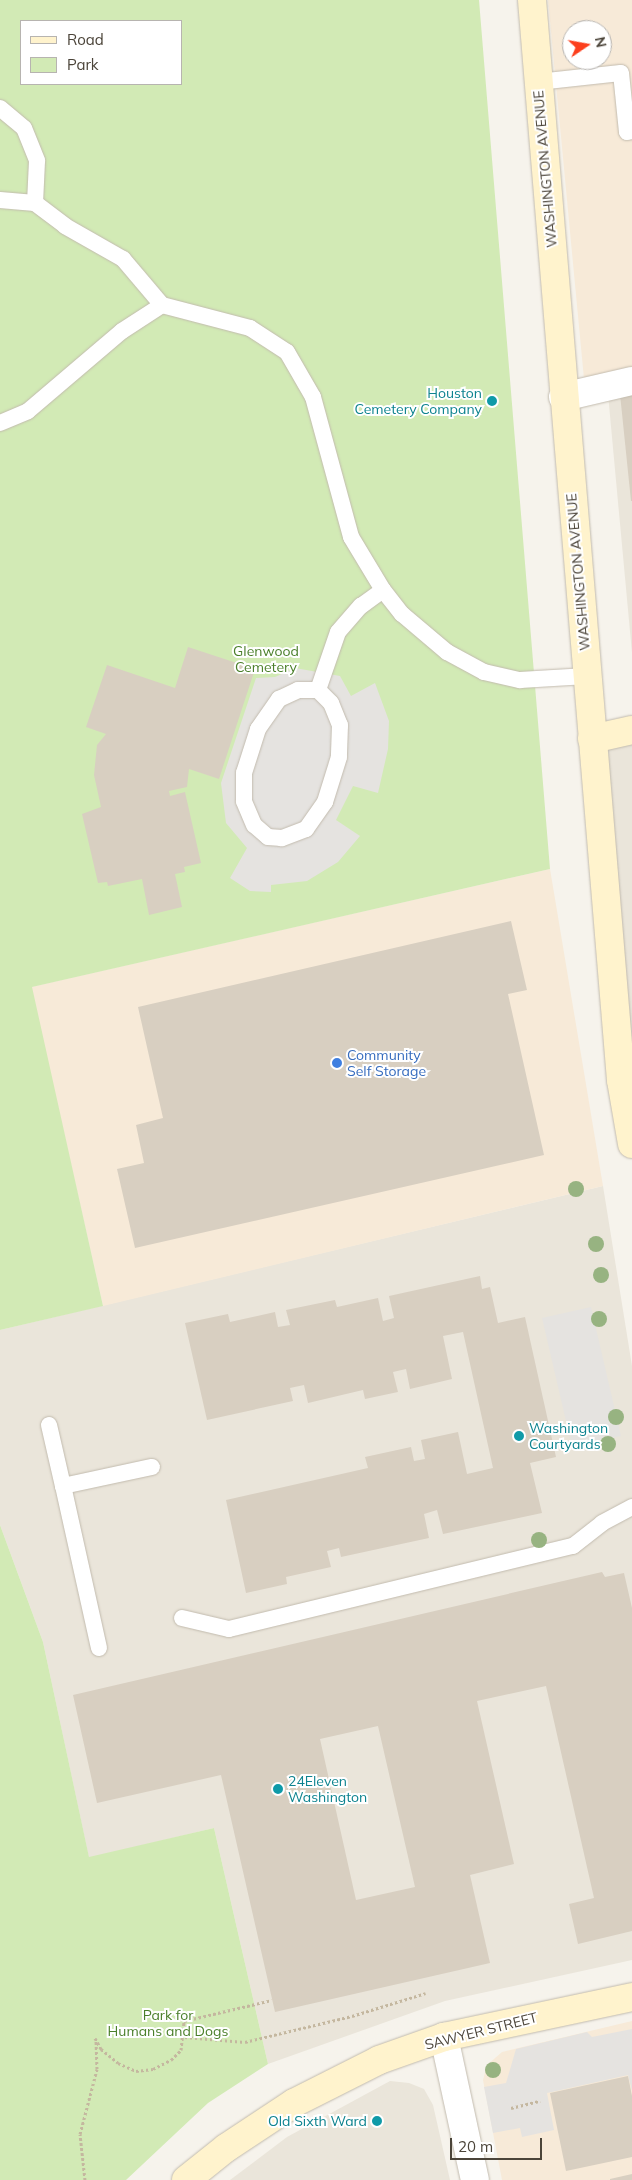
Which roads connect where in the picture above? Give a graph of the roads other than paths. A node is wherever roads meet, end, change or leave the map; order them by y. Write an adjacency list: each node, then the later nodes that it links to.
1 (532, 0): 2 (main road, WASHINGTON AVENUE)
2 (538, 82): 4 (lane); 9 (main road, WASHINGTON AVENUE)
3 (0, 108): 6 (lane)
4 (632, 131)
5 (0, 200): 6 (lane)
6 (35, 203): 7 (lane)
7 (162, 304): 10 (lane); 11 (lane)
8 (632, 381): 9 (street)
9 (563, 397): 12 (main road, WASHINGTON AVENUE)
10 (0, 423)
11 (383, 590): 12 (lane); 13 (lane)
12 (587, 676): 15 (main road, WASHINGTON AVENUE)
13 (318, 690): 13 (lane)
14 (632, 730): 15 (main road)
15 (592, 739): 16 (main road, WASHINGTON AVENUE)
16 (632, 1144)
17 (49, 1425): 19 (lane)
18 (152, 1467): 19 (lane)
19 (63, 1486): 22 (lane)
20 (632, 1507): 21 (lane)
21 (182, 1618)
22 (99, 1648)
23 (632, 1996): 24 (main road, SAWYER STREET)
24 (444, 2037): 25 (main road, SAWYER STREET); 26 (street)
25 (186, 2180)
26 (475, 2180)

